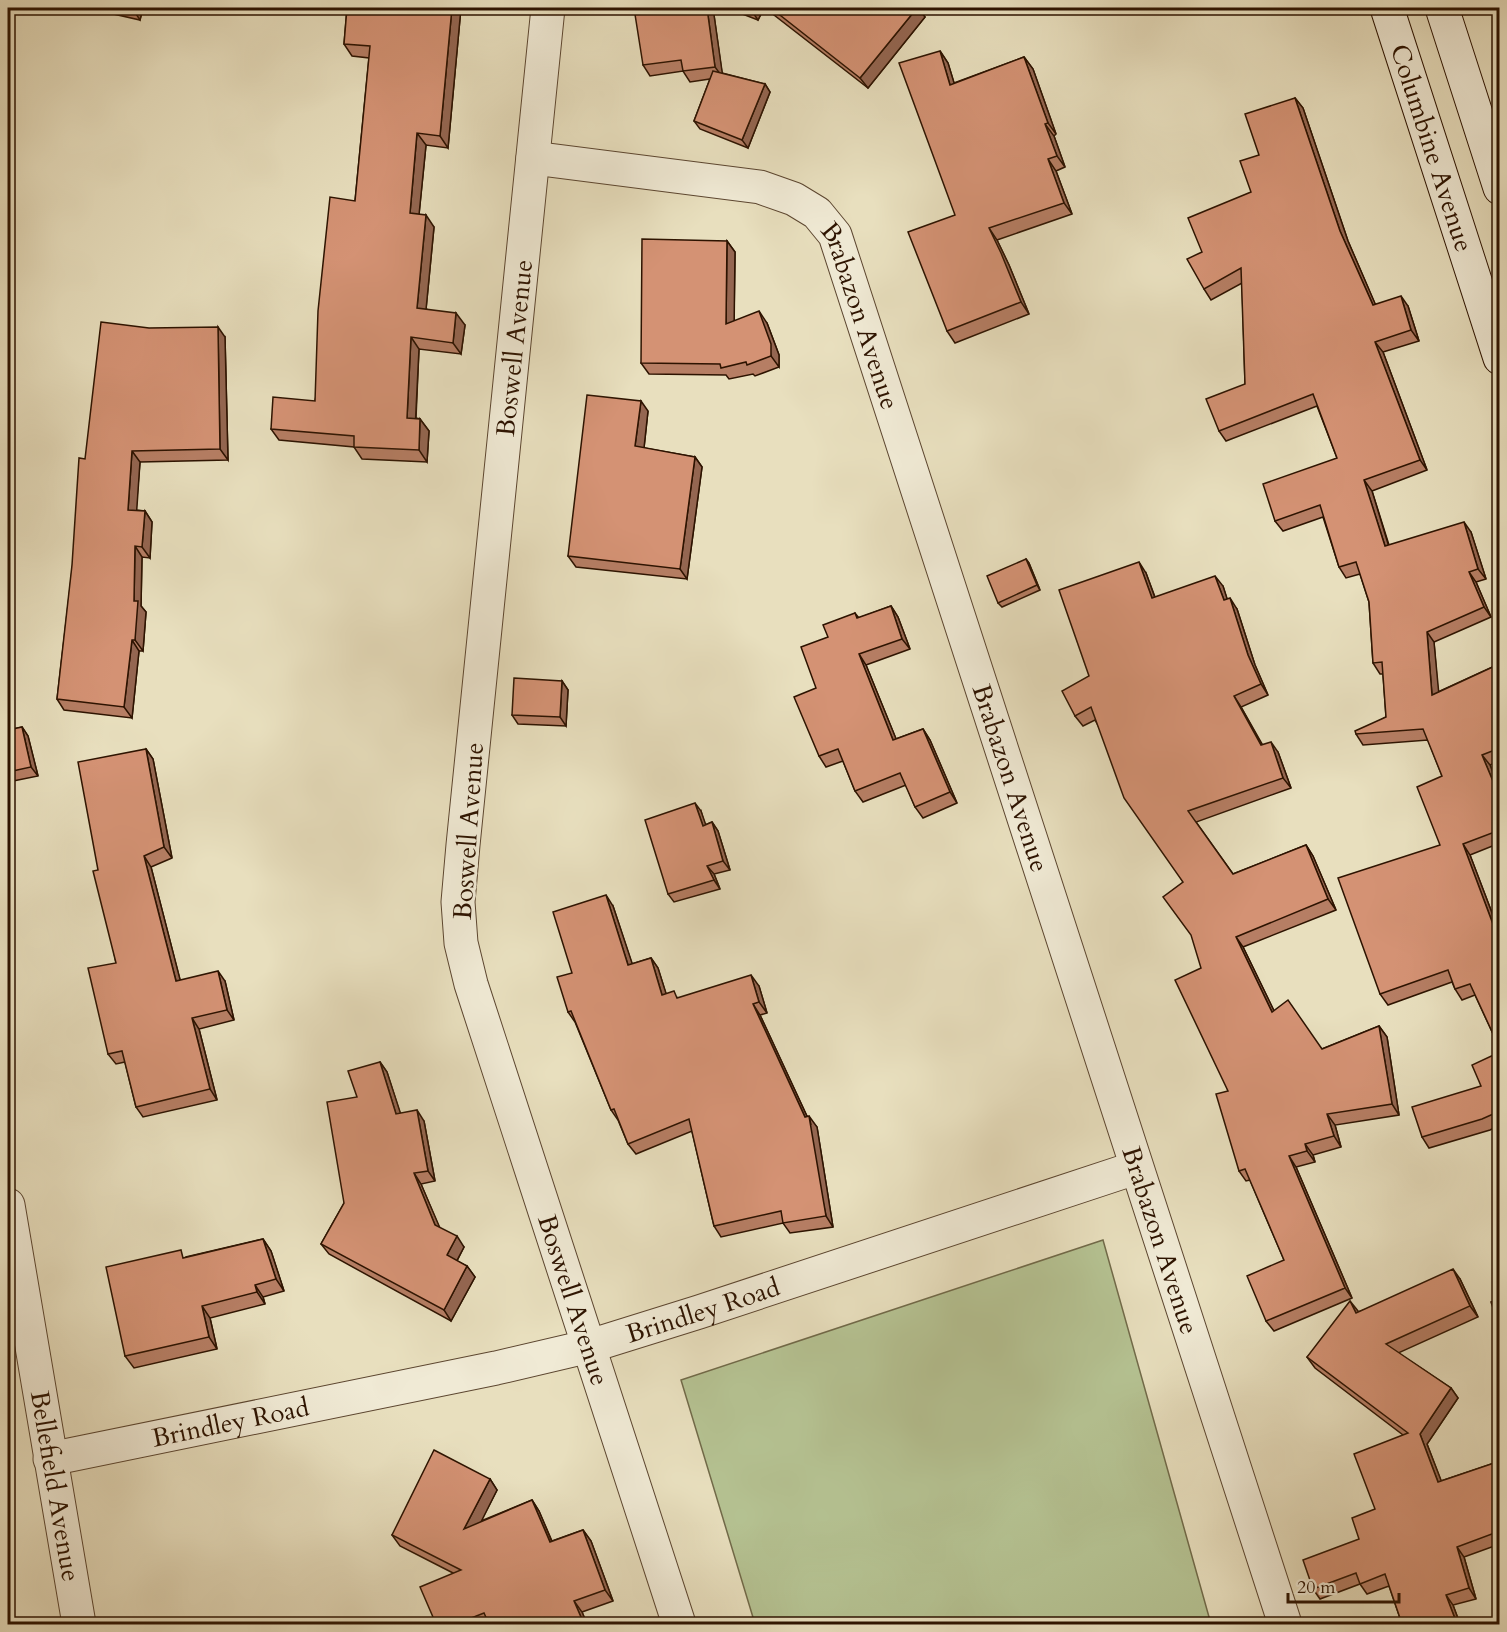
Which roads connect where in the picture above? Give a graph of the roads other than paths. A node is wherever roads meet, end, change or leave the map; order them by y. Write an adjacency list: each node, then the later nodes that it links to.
1 (548, 8): 5 (street, Boswell Avenue)
2 (1387, 8): 6 (street, Columbine Avenue)
3 (1442, 8): 4 (street, Columbine Avenue)
4 (1490, 157): 6 (street); 7 (street, Columbine Avenue)
5 (533, 158): 9 (street, Brabazon Avenue); 11 (street, Boswell Avenue)
6 (1438, 167): 8 (street, Columbine Avenue)
7 (1500, 188)
8 (1500, 358)
9 (1135, 1168): 11 (street, Brindley Road); 15 (street, Brabazon Avenue)
10 (8, 1205): 12 (street, Bellefield Avenue)
11 (590, 1346): 12 (street, Brindley Road); 14 (street, Boswell Avenue)
12 (50, 1460): 13 (street, Bellefield Avenue)
13 (79, 1624)
14 (679, 1624)
15 (1285, 1624)

